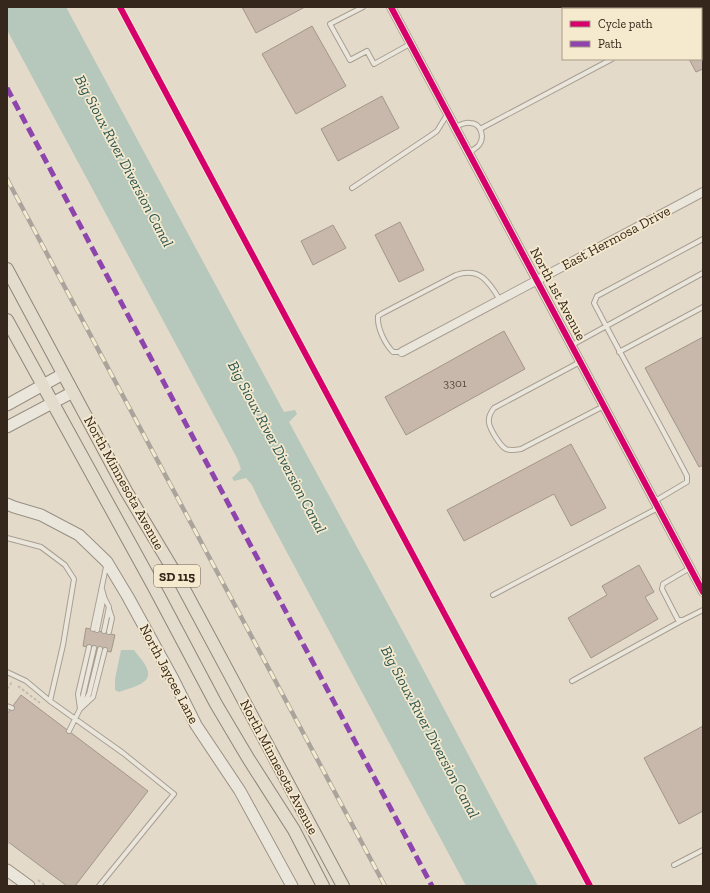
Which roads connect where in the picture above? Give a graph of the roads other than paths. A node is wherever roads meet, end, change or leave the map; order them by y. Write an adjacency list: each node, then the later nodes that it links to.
1 (363, 7): 3 (lane)
2 (394, 8): 3 (street, North 1st Avenue)
3 (410, 44): 5 (street, North 1st Avenue)
4 (610, 60): 7 (lane)
5 (448, 113): 6 (street, North 1st Avenue); 9 (lane)
6 (455, 127): 7 (lane); 8 (street, North 1st Avenue)
7 (480, 129): 8 (lane)
8 (469, 153): 14 (street, North 1st Avenue)
9 (352, 188)
10 (703, 192): 14 (street, East Hermosa Drive)
11 (703, 239): 18 (lane)
12 (7, 269): 23 (main road, North Minnesota Avenue / SD 115)
13 (703, 273): 18 (lane)
14 (537, 280): 15 (street, East Hermosa Drive); 19 (street, North 1st Avenue)
15 (500, 300): 20 (street, East Hermosa Drive); 20 (lane)
16 (703, 307): 21 (lane)
17 (7, 320): 24 (main road, North Minnesota Avenue / SD 115)
18 (606, 326): 19 (lane); 21 (lane)
19 (572, 346): 22 (street, North 1st Avenue)
20 (402, 352)
21 (620, 352): 30 (lane)
22 (580, 362): 28 (street, North 1st Avenue); 28 (lane)
23 (63, 374): 24 (main road); 25 (main road, North Minnesota Avenue / SD 115)
24 (42, 385): 26 (main road, North Minnesota Avenue / SD 115); 27 (main road)
25 (73, 392): 26 (main road); 59 (main road, North Minnesota Avenue / SD 115)
26 (52, 403): 29 (main road); 58 (main road, North Minnesota Avenue / SD 115)
27 (7, 405)
28 (604, 406): 30 (street, North 1st Avenue)
29 (7, 427)
30 (656, 504): 34 (street, North 1st Avenue); 37 (lane)
31 (9, 506): 33 (main road, North Jaycee Lane)
32 (7, 538): 46 (lane)
33 (108, 562): 35 (lane); 57 (main road, North Jaycee Lane)
34 (690, 568): 36 (street, North 1st Avenue); 40 (lane)
35 (101, 588): 38 (lane); 38 (lane)
36 (703, 592)
37 (493, 595)
38 (104, 596): 41 (lane)
39 (703, 610): 40 (lane)
40 (683, 620): 45 (lane)
41 (106, 632)
42 (91, 647): 49 (lane)
43 (102, 650): 49 (lane)
44 (7, 672): 46 (lane)
45 (572, 681)
46 (50, 701): 50 (lane)
47 (7, 706): 48 (lane)
48 (12, 708)
49 (80, 709): 50 (lane)
50 (76, 718): 51 (lane); 56 (lane)
51 (69, 731)
52 (703, 850): 53 (lane)
53 (674, 865)
54 (7, 870): 55 (main road)
55 (29, 886)
56 (99, 886)
57 (292, 886)
58 (323, 886)
59 (343, 886)

